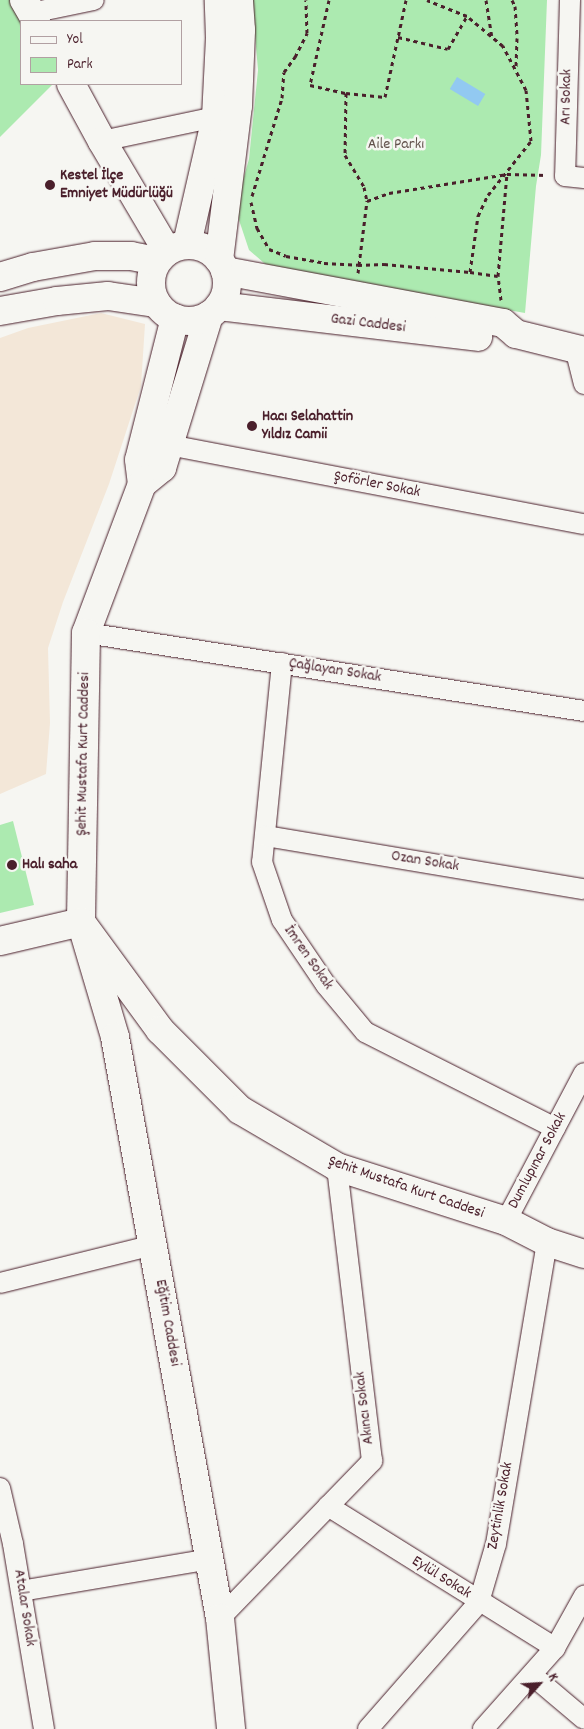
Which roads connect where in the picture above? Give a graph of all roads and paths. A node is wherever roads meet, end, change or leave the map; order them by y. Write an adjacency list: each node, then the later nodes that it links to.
1 (94, 0): 13 (street)
2 (219, 0): 20 (main road)
3 (239, 0): 26 (main road)
4 (306, 0): 27 (path)
5 (329, 0): 19 (path)
6 (406, 0): 15 (path)
7 (427, 0): 12 (path)
8 (441, 0): 12 (path)
9 (486, 0): 16 (path)
10 (512, 0): 17 (path)
11 (570, 0): 23 (street, Arı Sokak)
12 (442, 6): 14 (path)
13 (30, 11)
14 (466, 16): 15 (path); 16 (path)
15 (398, 37): 19 (path)
16 (492, 37): 17 (path)
17 (516, 70): 22 (path)
18 (72, 85): 21 (main road)
19 (346, 93): 24 (path)
20 (216, 117): 21 (street); 25 (main road)
21 (102, 142): 25 (main road)
22 (507, 174): 23 (path); 24 (path); 28 (path); 30 (path)
23 (574, 177)
24 (367, 201): 27 (path)
25 (170, 252): 26 (main road); 29 (main road); 33 (main road)
26 (222, 265): 31 (main road, Gazi Caddesi); 34 (main road)
27 (358, 265): 28 (path); 31 (path)
28 (470, 272): 30 (path)
29 (0, 276)
30 (498, 276): 35 (path)
31 (358, 296): 35 (main road, Gazi Caddesi)
32 (0, 311): 33 (main road)
33 (166, 311): 34 (main road); 39 (main road, Şehit Mustafa Kurt Caddesi)
34 (214, 311): 35 (main road, Gazi Caddesi); 38 (main road)
35 (510, 329): 36 (main road, Gazi Caddesi)
36 (579, 350): 37 (street)
37 (584, 384)
38 (169, 445): 39 (main road); 40 (street, Şoförler Sokak)
39 (142, 484): 41 (main road, Şehit Mustafa Kurt Caddesi)
40 (584, 524)
41 (86, 632): 42 (street, Çağlayan Sokak); 46 (main road, Şehit Mustafa Kurt Caddesi)
42 (282, 663): 43 (street, Çağlayan Sokak); 44 (street, İmren Sokak)
43 (584, 711)
44 (266, 836): 45 (street, Ozan Sokak); 49 (street, İmren Sokak)
45 (584, 889)
46 (81, 922): 47 (main road); 50 (main road, Şehit Mustafa Kurt Caddesi); 53 (main road, Eğitim Caddesi)
47 (0, 941)
48 (584, 1073): 49 (street, Dumlupınar Sokak)
49 (555, 1128): 51 (street, Dumlupınar Sokak)
50 (337, 1167): 51 (main road, Şehit Mustafa Kurt Caddesi); 57 (street, Akıncı Sokak)
51 (506, 1222): 52 (main road, Şehit Mustafa Kurt Caddesi)
52 (547, 1242): 54 (main road, Şehit Mustafa Kurt Caddesi); 62 (street, Zeytinlik Sokak)
53 (153, 1245): 55 (street); 59 (main road, Eğitim Caddesi)
54 (584, 1254)
55 (0, 1282)
56 (0, 1488): 58 (street, Atalar Sokak)
57 (328, 1506): 62 (street, Eylül Sokak); 63 (street, Akıncı Sokak)
58 (7, 1538): 60 (street, Atalar Sokak)
59 (210, 1559): 60 (street); 63 (main road, Eğitim Caddesi)
60 (21, 1591): 67 (street, Atalar Sokak)
61 (584, 1596): 64 (street)
62 (479, 1602): 64 (street, Eylül Sokak); 69 (street, Zeytinlik Sokak)
63 (220, 1618): 68 (main road, Eğitim Caddesi)
64 (555, 1648): 65 (street)
65 (532, 1675): 66 (street); 70 (street)
66 (584, 1719)
67 (44, 1729)
68 (231, 1729)
69 (368, 1729)
70 (483, 1729)

